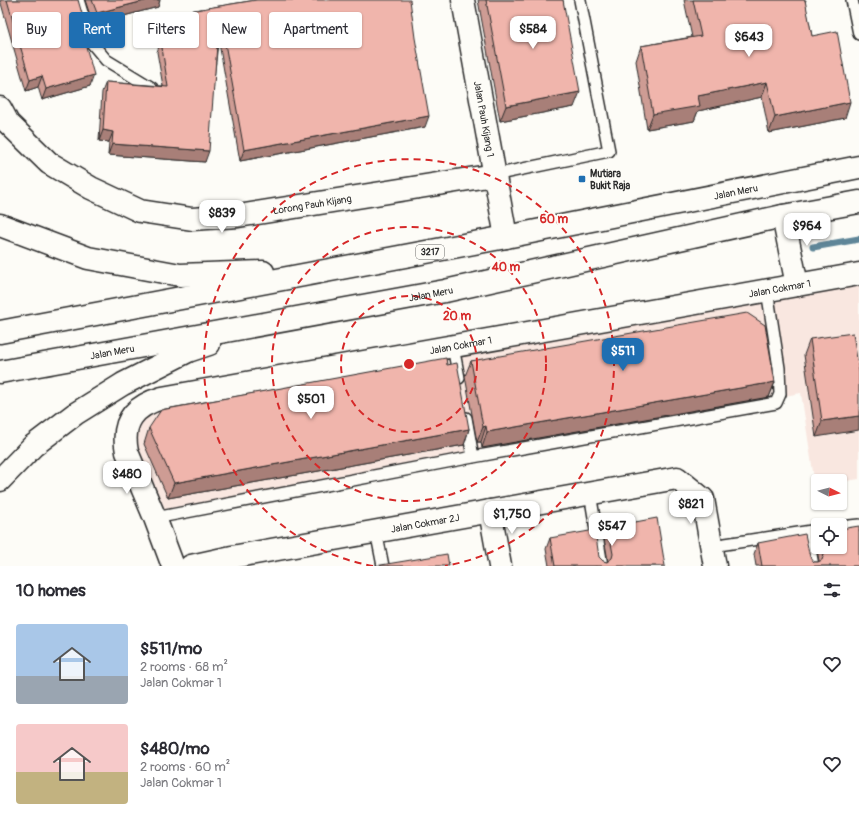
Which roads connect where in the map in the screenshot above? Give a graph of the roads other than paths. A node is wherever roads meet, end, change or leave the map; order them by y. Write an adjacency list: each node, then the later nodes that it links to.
1 (78, 0): 6 (lane)
2 (463, 0): 9 (main road, Jalan Pauh Kijang 1)
3 (580, 0): 9 (lane)
4 (852, 0): 5 (lane)
5 (859, 34)
6 (152, 88)
7 (3, 121): 9 (main road, Lorong Pauh Kijang)
8 (859, 167): 13 (main road, Jalan Meru / 3217)
9 (494, 175): 13 (main road, Jalan Pauh Kijang 1)
10 (859, 202): 11 (main road, Jalan Meru)
11 (783, 216): 16 (main road); 18 (main road, Jalan Meru)
12 (0, 225): 14 (main road)
13 (506, 237): 14 (main road, Jalan Meru / 3217)
14 (335, 270): 19 (main road, Jalan Meru / 3217)
15 (859, 274): 16 (main road, Jalan Cokmar 1)
16 (797, 285): 17 (main road, Jalan Cokmar 1)
17 (767, 290): 20 (main road, Jalan Cokmar 1); 24 (lane)
18 (257, 326): 21 (main road, Jalan Meru); 25 (main road)
19 (0, 332)
20 (453, 347): 22 (lane); 28 (main road, Jalan Cokmar 1)
21 (0, 372)
22 (460, 386)
23 (464, 410): 24 (lane)
24 (473, 457): 28 (lane)
25 (0, 480)
26 (590, 493): 27 (main road, Jalan Cokmar 2J); 34 (main road, Jalan Cokmar 2J); 40 (lane)
27 (490, 511): 31 (main road, Jalan Cokmar 2J); 39 (main road)
28 (155, 518): 36 (main road, Jalan Cokmar 1)
29 (859, 525): 30 (lane)
30 (847, 526)
31 (376, 531): 35 (main road, Jalan Cokmar 2J); 38 (lane)
32 (811, 531): 34 (lane)
33 (812, 554): 41 (lane)
34 (713, 556)
35 (278, 558): 37 (main road, Jalan Cokmar 2J)
36 (173, 566)
37 (191, 566)
38 (383, 566)
39 (500, 566)
40 (602, 566)
41 (812, 566)

